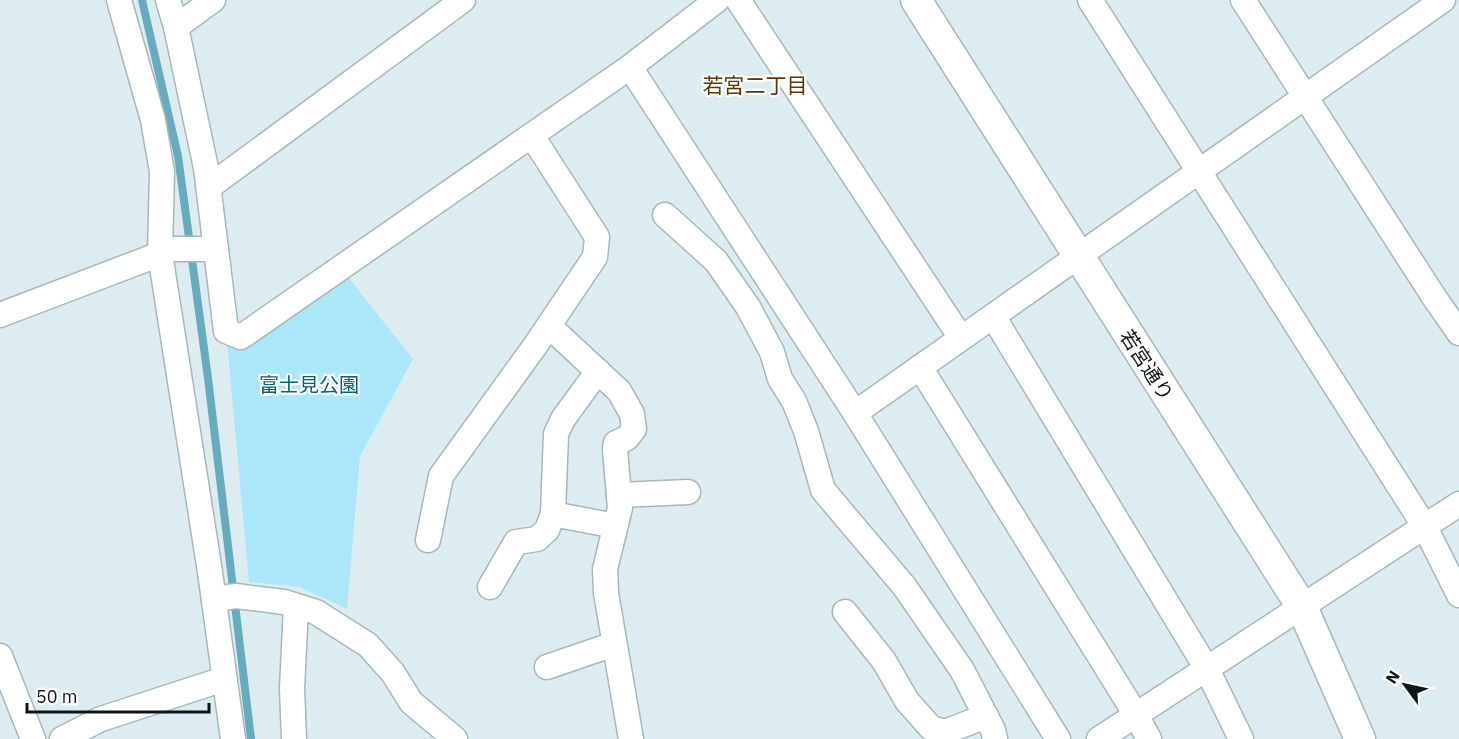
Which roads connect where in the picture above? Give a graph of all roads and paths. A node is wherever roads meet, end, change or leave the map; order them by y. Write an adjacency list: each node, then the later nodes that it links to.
1 (119, 0): 19 (street)
2 (168, 0): 11 (street)
3 (213, 0): 11 (street)
4 (463, 0): 16 (street)
5 (717, 0): 12 (street)
6 (738, 0): 25 (street)
7 (916, 0): 20 (street, 若宮通り)
8 (1090, 0): 15 (street)
9 (1243, 0): 13 (street)
10 (1443, 0): 13 (street)
11 (176, 27): 16 (street)
12 (630, 67): 14 (street); 28 (street)
13 (1305, 97): 15 (street); 23 (street)
14 (532, 136): 18 (street); 24 (street)
15 (1198, 172): 20 (street); 34 (street)
16 (209, 187): 18 (street)
17 (665, 216): 48 (street)
18 (216, 249): 19 (street)
19 (160, 251): 21 (street); 38 (street)
20 (1078, 256): 22 (street); 40 (street, 若宮通り)
21 (0, 315)
22 (993, 316): 25 (street); 45 (street)
23 (1457, 323)
24 (549, 326): 27 (street); 35 (street)
25 (961, 338): 26 (street)
26 (920, 367): 28 (street); 47 (street)
27 (598, 371): 30 (street); 32 (street)
28 (855, 413): 56 (street)
29 (688, 492): 30 (street)
30 (618, 495): 33 (street)
31 (1459, 504): 34 (street)
32 (554, 514): 33 (street); 36 (street)
33 (615, 526): 42 (street)
34 (1425, 526): 37 (street); 40 (street)
35 (428, 540)
36 (490, 587)
37 (1459, 595)
38 (214, 599): 39 (street); 46 (street)
39 (296, 606): 52 (street); 53 (street)
40 (1302, 607): 45 (street); 60 (street, 若宮通り)
41 (845, 612): 48 (street)
42 (614, 644): 44 (street); 54 (street)
43 (0, 656): 49 (street)
44 (547, 667)
45 (1208, 669): 47 (street); 59 (street)
46 (225, 679): 50 (street); 51 (street)
47 (1136, 715): 57 (street); 58 (street)
48 (986, 717): 55 (street)
49 (33, 739)
50 (62, 739)
51 (233, 739)
52 (294, 739)
53 (455, 739)
54 (631, 739)
55 (995, 739)
56 (1058, 739)
57 (1099, 739)
58 (1149, 739)
59 (1241, 739)
60 (1360, 739)

